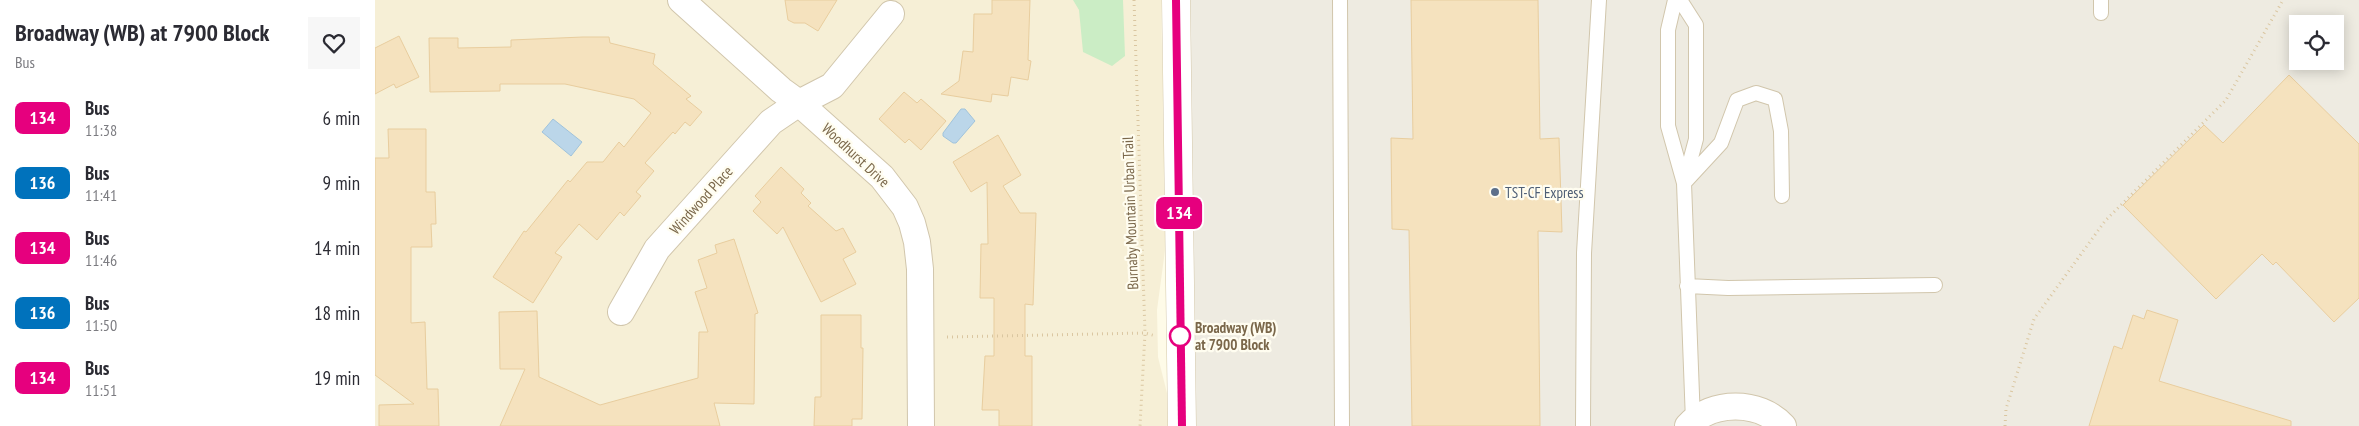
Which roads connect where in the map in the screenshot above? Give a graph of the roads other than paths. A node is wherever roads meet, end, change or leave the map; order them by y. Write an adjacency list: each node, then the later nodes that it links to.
1 (681, 0): 8 (street, Woodhurst Drive)
2 (1176, 0): 16 (street)
3 (1341, 0): 17 (lane)
4 (1599, 0): 18 (lane)
5 (1675, 0): 9 (lane)
6 (1680, 0): 9 (lane)
7 (891, 14): 8 (street, Windwood Place)
8 (799, 103): 13 (street, Windwood Place); 15 (street, Woodhurst Drive)
9 (1684, 184): 10 (lane); 12 (lane)
10 (1782, 196)
11 (1935, 285): 12 (lane)
12 (1687, 286): 14 (lane)
13 (621, 312)
14 (1691, 424): 19 (street)
15 (921, 426)
16 (1182, 426)
17 (1342, 426)
18 (1583, 426)
19 (1783, 426)

